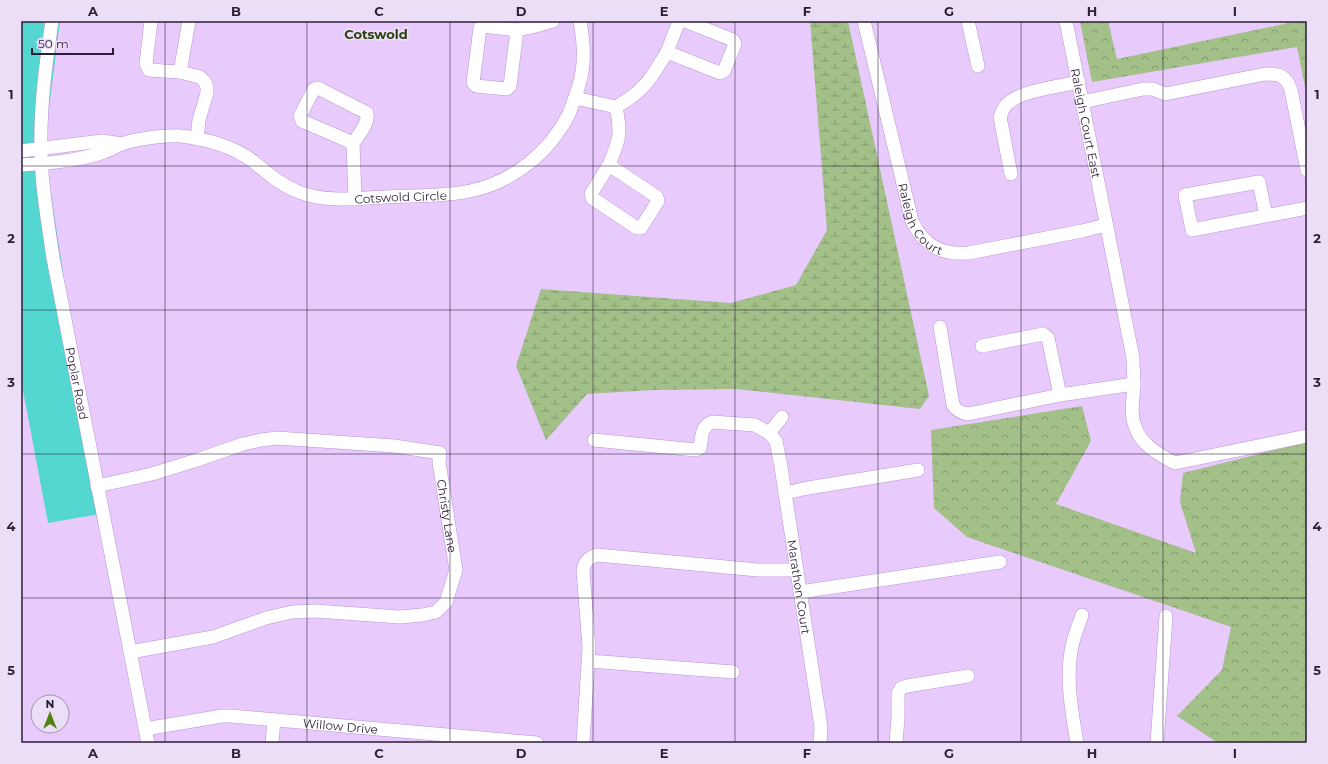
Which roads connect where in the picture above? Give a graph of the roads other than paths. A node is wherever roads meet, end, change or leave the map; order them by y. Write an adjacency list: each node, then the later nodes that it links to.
1 (52, 21): 22 (street, Poplar Road)
2 (152, 21): 14 (street)
3 (189, 21): 14 (street)
4 (553, 21): 11 (street)
5 (580, 21): 16 (street, Cotswold Circle)
6 (679, 21): 12 (street)
7 (685, 21): 12 (street)
8 (864, 21): 32 (street, Raleigh Court)
9 (968, 21): 13 (street)
10 (1066, 21): 15 (street, Raleigh Court East)
11 (517, 30): 11 (street)
12 (666, 52): 18 (street)
13 (978, 66)
14 (180, 72): 19 (street)
15 (1078, 82): 17 (street, Raleigh Court East); 28 (street)
16 (575, 98): 18 (street); 29 (street, Cotswold Circle)
17 (1082, 102): 27 (street); 32 (street, Raleigh Court East)
18 (616, 107): 26 (street)
19 (197, 139): 21 (street, Cotswold Circle); 29 (street, Cotswold Circle)
20 (353, 143): 20 (street); 29 (street)
21 (122, 144): 22 (street, Cotswold Circle); 24 (street, Cotswold Circle)
22 (40, 148): 23 (street, Cotswold Circle); 24 (street, Poplar Road)
23 (21, 151)
24 (41, 164): 25 (street, Cotswold Circle); 42 (street, Poplar Road)
25 (21, 165)
26 (608, 165): 26 (street)
27 (1307, 170)
28 (1011, 174)
29 (355, 199)
30 (1307, 208): 31 (street)
31 (1266, 216): 31 (street)
32 (1106, 225): 35 (street, Raleigh Court East)
33 (940, 328): 36 (street)
34 (982, 346): 36 (street)
35 (1134, 384): 36 (street); 39 (street, Raleigh Court East)
36 (1060, 395)
37 (782, 418): 38 (street)
38 (769, 433): 40 (street); 43 (street, Marathon Court)
39 (1307, 436)
40 (594, 440)
41 (918, 470): 43 (street)
42 (97, 486): 49 (street, Poplar Road); 49 (street, Christy Lane)
43 (785, 493): 45 (street, Marathon Court)
44 (1000, 562): 46 (street)
45 (797, 570): 46 (street, Marathon Court); 50 (street)
46 (800, 592): 59 (street, Marathon Court)
47 (1082, 615): 61 (street)
48 (1166, 616): 62 (street)
49 (130, 652): 54 (street, Poplar Road)
50 (589, 661): 51 (street); 58 (street)
51 (733, 672)
52 (968, 676): 60 (street)
53 (274, 720): 54 (street, Willow Drive); 56 (street); 57 (street, Willow Drive)
54 (145, 729): 55 (street, Poplar Road)
55 (148, 743)
56 (272, 743)
57 (536, 743)
58 (583, 743)
59 (820, 743)
60 (896, 743)
61 (1077, 743)
62 (1157, 743)

